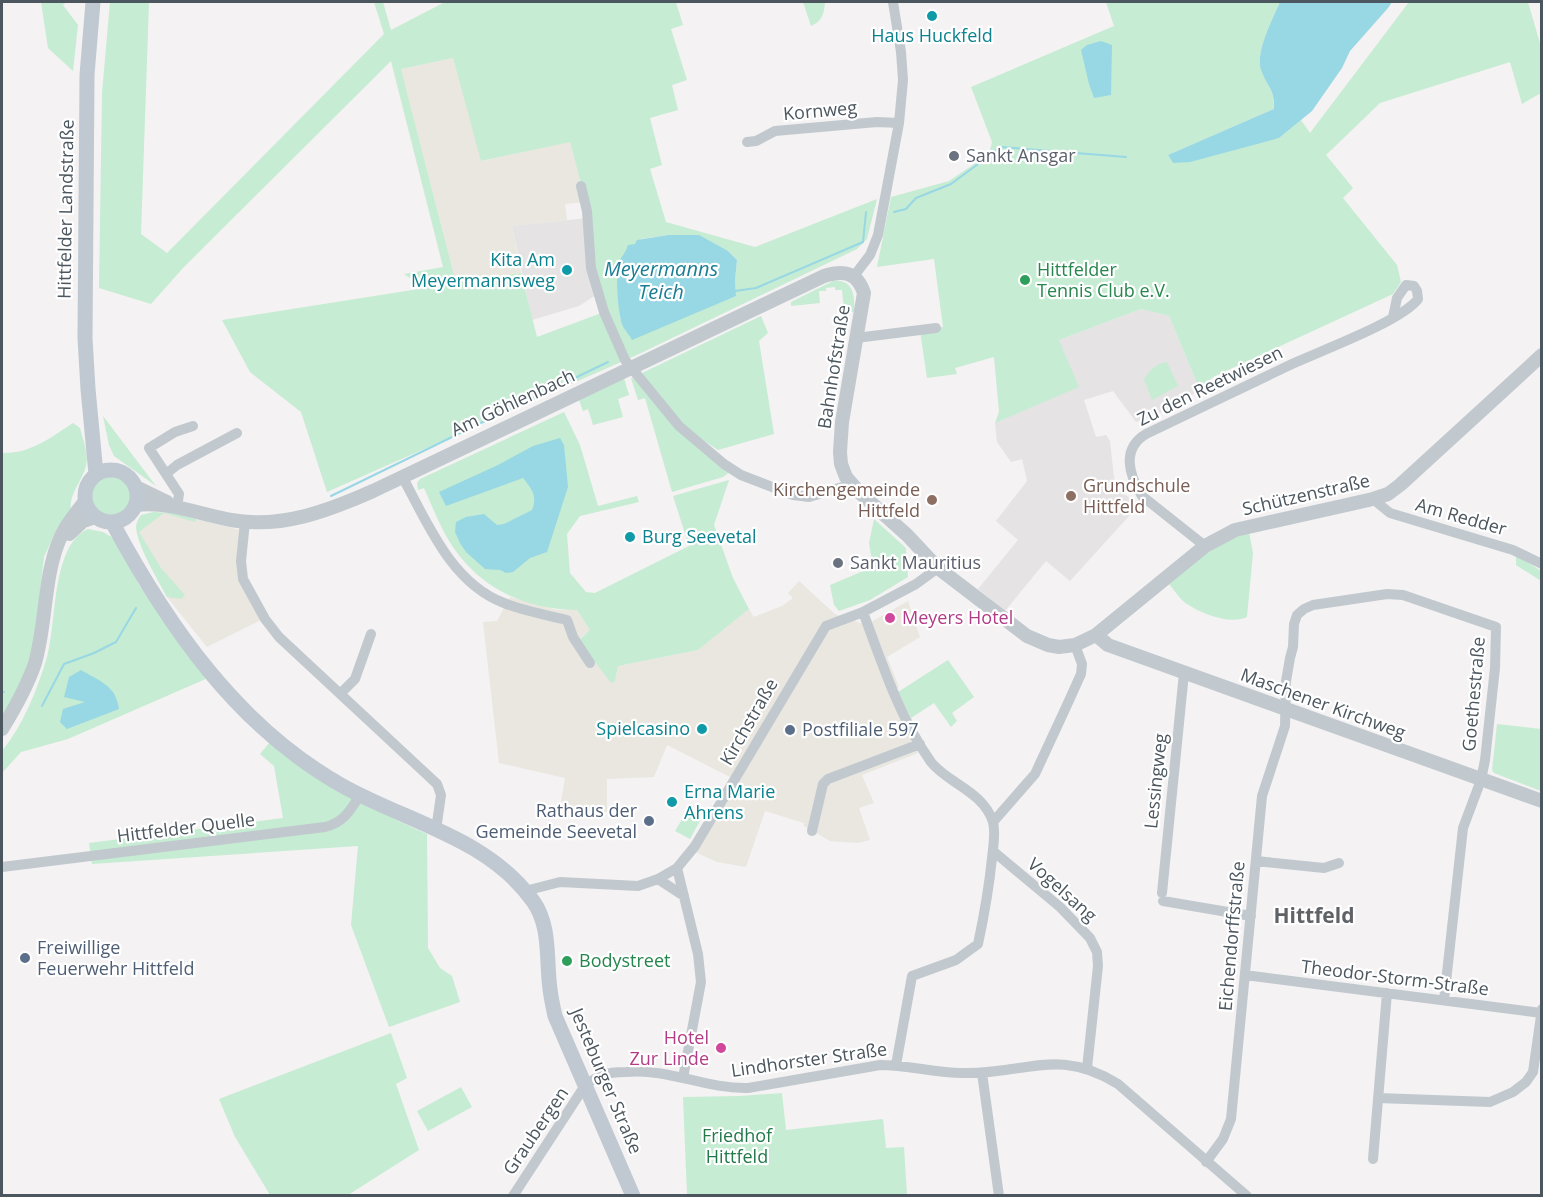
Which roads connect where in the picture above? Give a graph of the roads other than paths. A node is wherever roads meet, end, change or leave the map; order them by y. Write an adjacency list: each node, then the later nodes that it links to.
1 (93, 2): 12 (main road, Hittfelder Landstraße)
2 (893, 2): 3 (street)
3 (899, 123): 4 (street, Kornweg); 6 (street)
4 (747, 142)
5 (581, 186): 11 (street)
6 (854, 276): 9 (street, Bahnhofstraße); 11 (street, Am Göhlenbach)
7 (1393, 317): 28 (street, Zu den Reetwiesen)
8 (936, 328): 9 (street)
9 (856, 338): 19 (street, Bahnhofstraße)
10 (1542, 355): 21 (street, Schützenstraße)
11 (632, 369): 18 (street, Am Göhlenbach); 19 (street)
12 (92, 416): 15 (main road, Hittfelder Landstraße); 16 (main road, Hittfelder Landstraße)
13 (193, 426): 17 (street)
14 (237, 433): 17 (street)
15 (113, 469): 16 (main road); 20 (main road)
16 (96, 474): 22 (main road)
17 (166, 474): 23 (street)
18 (402, 476): 27 (street, Am Göhlenbach); 37 (street)
19 (852, 484): 31 (street, Bahnhofstraße)
20 (136, 487): 23 (street, Am Göhlenbach); 24 (main road)
21 (1373, 500): 28 (street, Schützenstraße); 30 (street, Am Redder)
22 (85, 501): 25 (main road); 29 (street)
23 (177, 507): 24 (street, Am Göhlenbach); 27 (street, Am Göhlenbach)
24 (131, 511): 26 (main road); 32 (main road)
25 (95, 518): 26 (main road); 29 (street)
26 (112, 522): 32 (main road)
27 (245, 522): 39 (street)
28 (1205, 546): 35 (street, Schützenstraße)
29 (52, 561): 41 (street)
30 (1542, 564)
31 (938, 568): 33 (street, Kirchstraße); 36 (street, Bahnhofstraße)
32 (143, 576): 44 (main road)
33 (863, 612): 42 (street); 53 (street, Kirchstraße)
34 (370, 634): 39 (street)
35 (1096, 634): 36 (street, Schützenstraße); 38 (street, Maschener Kirchweg)
36 (1075, 645): 46 (street)
37 (591, 663)
38 (1184, 673): 40 (street, Maschener Kirchweg); 57 (street, Lessingweg)
39 (340, 694): 47 (street)
40 (1286, 710): 43 (street, Maschener Kirchweg); 43 (street, Goethestraße); 50 (street, Eichendorffstraße)
41 (2, 729)
42 (920, 744): 46 (street); 48 (street)
43 (1481, 780): 45 (street, Maschener Kirchweg); 60 (street)
44 (360, 795): 47 (main road, Jesteburger Straße); 52 (street, Hittfelder Quelle)
45 (1542, 801)
46 (993, 822): 49 (street)
47 (436, 830): 55 (main road, Jesteburger Straße)
48 (812, 831)
49 (993, 852): 62 (street); 63 (street, Vogelsang)
50 (1256, 861): 51 (street); 57 (street, Eichendorffstraße)
51 (1339, 863)
52 (2, 867)
53 (677, 868): 54 (street, Kirchstraße); 56 (street)
54 (658, 879): 55 (street, Kirchstraße); 56 (street)
55 (525, 891): 66 (main road, Jesteburger Straße)
56 (684, 897): 65 (street)
57 (1251, 916): 58 (street, Eichendorffstraße)
58 (1245, 975): 59 (street, Theodor-Storm-Straße); 69 (street, Eichendorffstraße)
59 (1387, 993): 60 (street, Theodor-Storm-Straße); 67 (street)
60 (1444, 1000): 61 (street, Theodor-Storm-Straße)
61 (1541, 1011): 67 (street)
62 (896, 1065): 64 (street, Lindhorster Straße); 65 (street, Lindhorster Straße)
63 (1088, 1068): 64 (street, Lindhorster Straße); 69 (street, Lindhorster Straße)
64 (982, 1073): 72 (street)
65 (683, 1078): 66 (street, Lindhorster Straße)
66 (586, 1084): 70 (street, Graubergen); 71 (main road, Jesteburger Straße)
67 (1378, 1098): 68 (street)
68 (1373, 1159)
69 (1206, 1162): 73 (street, Lindhorster Straße)
70 (513, 1196)
71 (633, 1196)
72 (999, 1196)
73 (1246, 1196)

